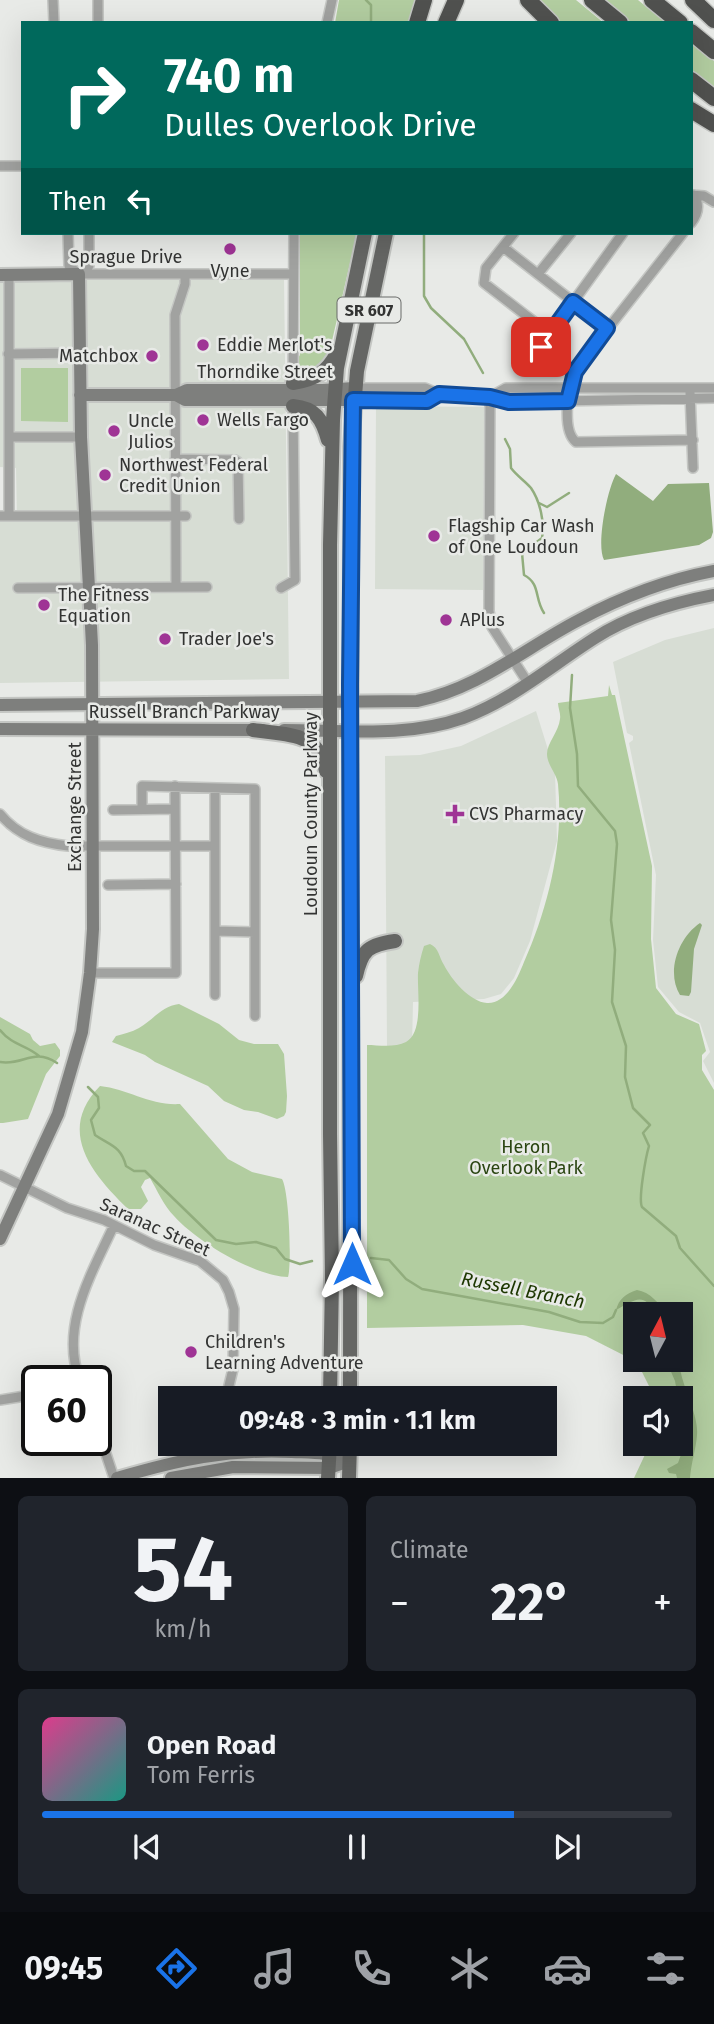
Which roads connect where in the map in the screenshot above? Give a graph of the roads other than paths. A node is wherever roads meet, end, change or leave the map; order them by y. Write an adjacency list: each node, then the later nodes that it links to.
1 (53, 0): 12 (street)
2 (98, 0): 13 (street)
3 (332, 0): 14 (street)
4 (426, 0): 15 (highway)
5 (450, 0): 16 (main road)
6 (456, 0): 17 (highway)
7 (527, 0): 18 (highway)
8 (592, 0): 19 (highway)
9 (652, 0): 20 (highway)
10 (693, 0): 11 (highway)
11 (714, 20)
12 (54, 21)
13 (98, 21)
14 (327, 21)
15 (419, 21)
16 (444, 21)
17 (444, 21)
18 (549, 21)
19 (618, 21)
20 (678, 21)
21 (693, 34): 22 (highway)
22 (714, 51)
23 (693, 82): 24 (highway)
24 (714, 98)
25 (693, 111): 26 (highway)
26 (714, 124)
27 (0, 166): 28 (street)
28 (21, 166)
29 (693, 195): 30 (street); 31 (street)
30 (714, 202)
31 (693, 220)
32 (68, 235): 42 (street, Exchange Street)
33 (89, 235): 42 (street, Exchange Street)
34 (293, 235): 44 (street)
35 (365, 235): 50 (main road, Loudoun County Parkway / SR 607)
36 (386, 235): 59 (main road, SR 607)
37 (512, 235): 41 (street)
38 (568, 235): 45 (street)
39 (622, 235): 47 (street)
40 (681, 235): 48 (street)
41 (503, 247): 45 (street); 49 (street)
42 (79, 274): 43 (street, Sprague Drive); 46 (street, Sprague Drive); 51 (street, Exchange Street)
43 (185, 274): 44 (street, Sprague Drive); 61 (street)
44 (293, 274): 54 (street)
45 (538, 274): 47 (street)
46 (4, 275): 52 (street)
47 (573, 302): 48 (street); 49 (street)
48 (607, 328): 55 (street)
49 (550, 334): 53 (street)
50 (342, 342): 54 (main road); 58 (main road, Loudoun County Parkway / SR 607)
51 (79, 353): 52 (street); 60 (street, Exchange Street)
52 (8, 354): 67 (street)
53 (531, 359)
54 (293, 383): 62 (street)
55 (570, 388): 57 (street); 63 (street); 65 (street)
56 (714, 388): 57 (street)
57 (690, 393): 64 (street); 65 (street); 69 (street)
58 (335, 394): 59 (street, Thorndike Street); 62 (street, Thorndike Street); 70 (main road, Loudoun County Parkway / SR 607)
59 (354, 394): 63 (street); 88 (main road, SR 607)
60 (80, 395): 61 (street, Thorndike Street); 68 (street, Exchange Street)
61 (176, 395): 62 (street, Thorndike Street); 71 (street)
62 (249, 395): 66 (street)
63 (490, 397): 65 (street); 85 (street)
64 (714, 398)
65 (568, 401): 69 (street)
66 (293, 407): 70 (main road); 83 (street)
67 (9, 437): 68 (street); 73 (street)
68 (80, 438): 74 (street, Exchange Street)
69 (692, 440): 72 (street)
70 (332, 452): 87 (main road, Loudoun County Parkway / SR 607)
71 (175, 459): 75 (street); 77 (street)
72 (693, 468)
73 (4, 516): 74 (street)
74 (83, 516): 75 (street); 82 (street, Exchange Street)
75 (175, 516): 76 (street); 80 (street)
76 (186, 516)
77 (239, 519)
78 (714, 571): 85 (street, Russell Branch Parkway)
79 (18, 587): 82 (street)
80 (176, 587): 81 (street); 82 (street)
81 (207, 587)
82 (89, 588): 90 (street, Exchange Street)
83 (281, 588)
84 (714, 596): 86 (street, Russell Branch Parkway)
85 (513, 659): 86 (street); 88 (street, Russell Branch Parkway)
86 (528, 683): 95 (street, Russell Branch Parkway)
87 (331, 703): 88 (street, Russell Branch Parkway); 90 (street, Russell Branch Parkway); 94 (main road, Loudoun County Parkway / SR 607)
88 (350, 703): 95 (main road, SR 607)
89 (0, 705): 90 (street, Russell Branch Parkway)
90 (92, 705): 92 (street, Exchange Street)
91 (0, 729): 92 (street, Russell Branch Parkway)
92 (92, 729): 93 (street, Russell Branch Parkway); 103 (street, Exchange Street)
93 (253, 730): 94 (street, Russell Branch Parkway); 98 (main road)
94 (331, 730): 95 (street, Russell Branch Parkway); 98 (main road, Loudoun County Parkway / SR 607)
95 (350, 730): 112 (main road, SR 607)
96 (175, 786): 97 (street); 100 (street); 101 (street)
97 (215, 789): 105 (street); 109 (street)
98 (330, 807): 121 (main road, Loudoun County Parkway / SR 607)
99 (113, 810): 100 (street)
100 (142, 810): 101 (street)
101 (175, 810): 104 (street)
102 (0, 814): 103 (street)
103 (92, 846): 104 (street); 111 (street, Exchange Street)
104 (176, 846): 105 (street); 106 (street)
105 (215, 846): 108 (street)
106 (176, 884): 107 (street); 111 (street)
107 (108, 885)
108 (215, 932): 109 (street); 113 (street)
109 (255, 932): 114 (street)
110 (395, 941): 112 (main road)
111 (90, 973): 116 (street, Exchange Street)
112 (352, 994): 122 (main road, SR 607)
113 (215, 995)
114 (255, 1016)
115 (0, 1175): 116 (street, Saranac Street)
116 (25, 1187): 117 (street, Saranac Street); 118 (street, Exchange Street)
117 (114, 1225): 119 (street); 120 (street, Saranac Street)
118 (0, 1239)
119 (75, 1365)
120 (229, 1386)
121 (330, 1386)
122 (350, 1386)
123 (21, 1397): 124 (street)
124 (0, 1400)
125 (107, 1456): 132 (street)
126 (197, 1456): 130 (street)
127 (341, 1456): 129 (street)
128 (349, 1456): 129 (main road)
129 (349, 1461): 131 (street); 135 (main road)
130 (148, 1469): 132 (street); 133 (street)
131 (329, 1473): 134 (street)
132 (115, 1478)
133 (134, 1478)
134 (171, 1478)
135 (349, 1478)

